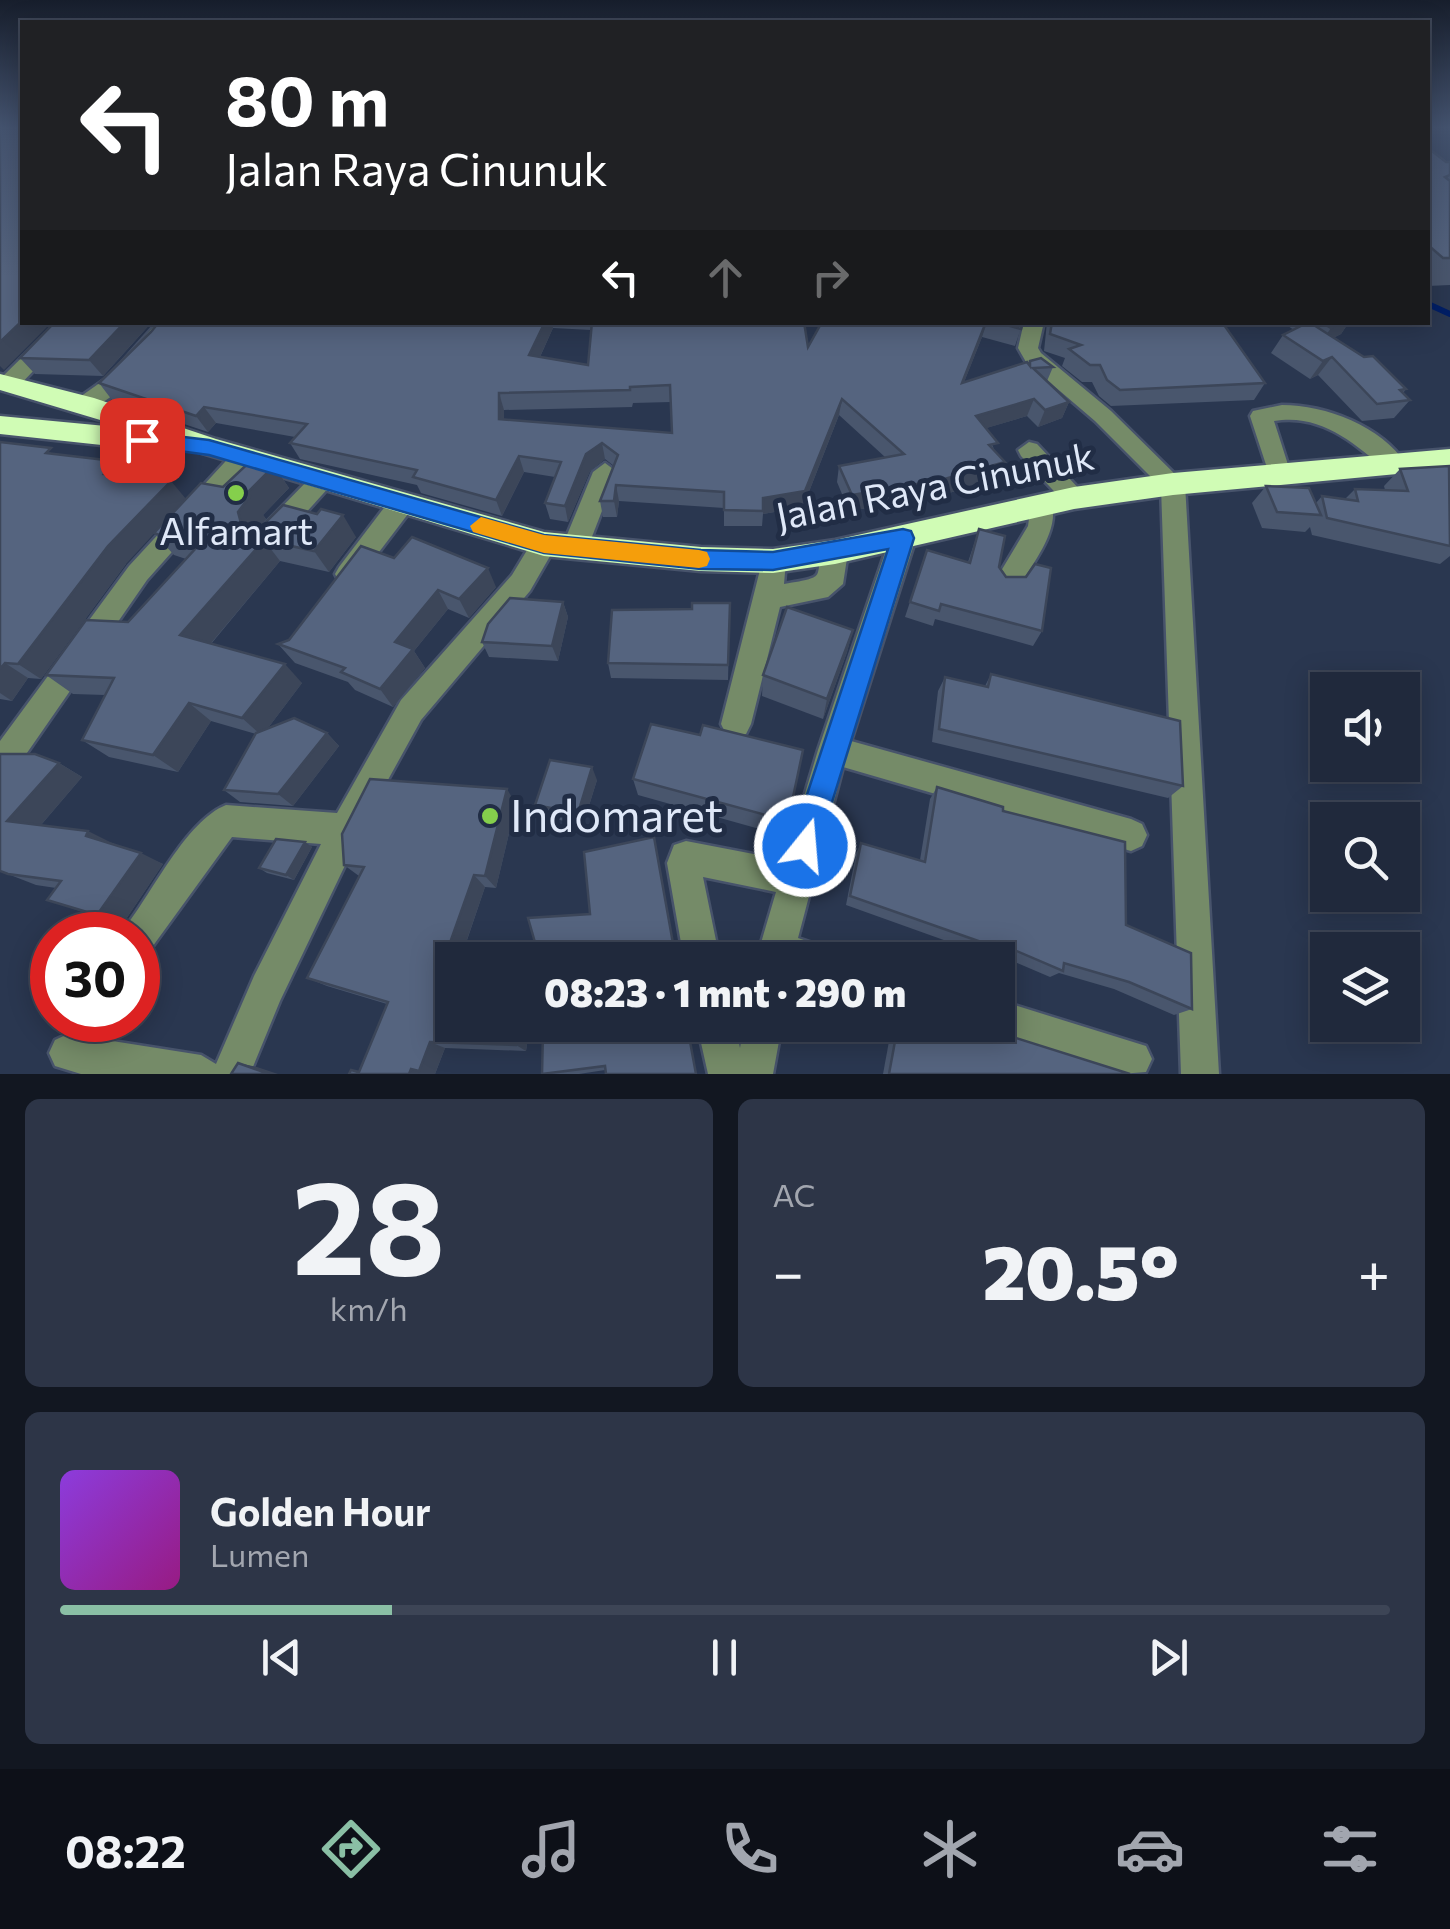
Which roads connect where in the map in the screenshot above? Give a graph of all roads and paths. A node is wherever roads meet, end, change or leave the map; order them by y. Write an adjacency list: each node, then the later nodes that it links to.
1 (67, 325): 4 (street)
2 (165, 325): 5 (street)
3 (1033, 325): 15 (street)
4 (4, 383): 5 (highway)
5 (86, 404): 7 (highway)
6 (0, 426): 7 (highway)
7 (209, 447): 9 (highway, Jalan Raya Cinunuk)
8 (1029, 450): 16 (street)
9 (244, 456): 14 (highway, Jalan Raya Cinunuk); 24 (street)
10 (1450, 459): 11 (highway, Jalan Raya Cinunuk)
11 (1394, 464): 13 (highway, Jalan Raya Cinunuk); 13 (street)
12 (606, 472): 21 (street)
13 (1279, 474): 15 (highway, Jalan Raya Cinunuk)
14 (323, 480): 17 (highway, Jalan Raya Cinunuk); 19 (street)
15 (1173, 484): 16 (highway, Jalan Raya Cinunuk); 47 (street)
16 (1074, 498): 18 (highway, Jalan Raya Cinunuk)
17 (402, 503): 21 (highway, Jalan Raya Cinunuk); 26 (street)
18 (1041, 505): 20 (highway, Jalan Raya Cinunuk); 25 (street)
19 (270, 536)
20 (903, 538): 22 (highway, Jalan Raya Cinunuk); 30 (street)
21 (559, 546): 23 (highway, Jalan Raya Cinunuk); 32 (street)
22 (834, 552): 23 (highway, Jalan Raya Cinunuk); 28 (street)
23 (773, 561): 28 (street)
24 (138, 572): 27 (street); 31 (street)
25 (1008, 581)
26 (336, 589)
27 (166, 592)
28 (769, 598): 29 (street)
29 (736, 724)
30 (833, 750): 33 (street); 34 (street)
31 (0, 766)
32 (346, 830): 35 (street); 44 (street)
33 (1130, 835)
34 (795, 879): 36 (street); 37 (street)
35 (160, 912)
36 (699, 942)
37 (778, 942)
38 (1015, 1023): 42 (street)
39 (720, 1042): 45 (street)
40 (760, 1042): 46 (street)
41 (68, 1053): 43 (street)
42 (1133, 1060)
43 (202, 1074)
44 (230, 1074)
45 (727, 1074)
46 (754, 1074)
47 (1200, 1074)

